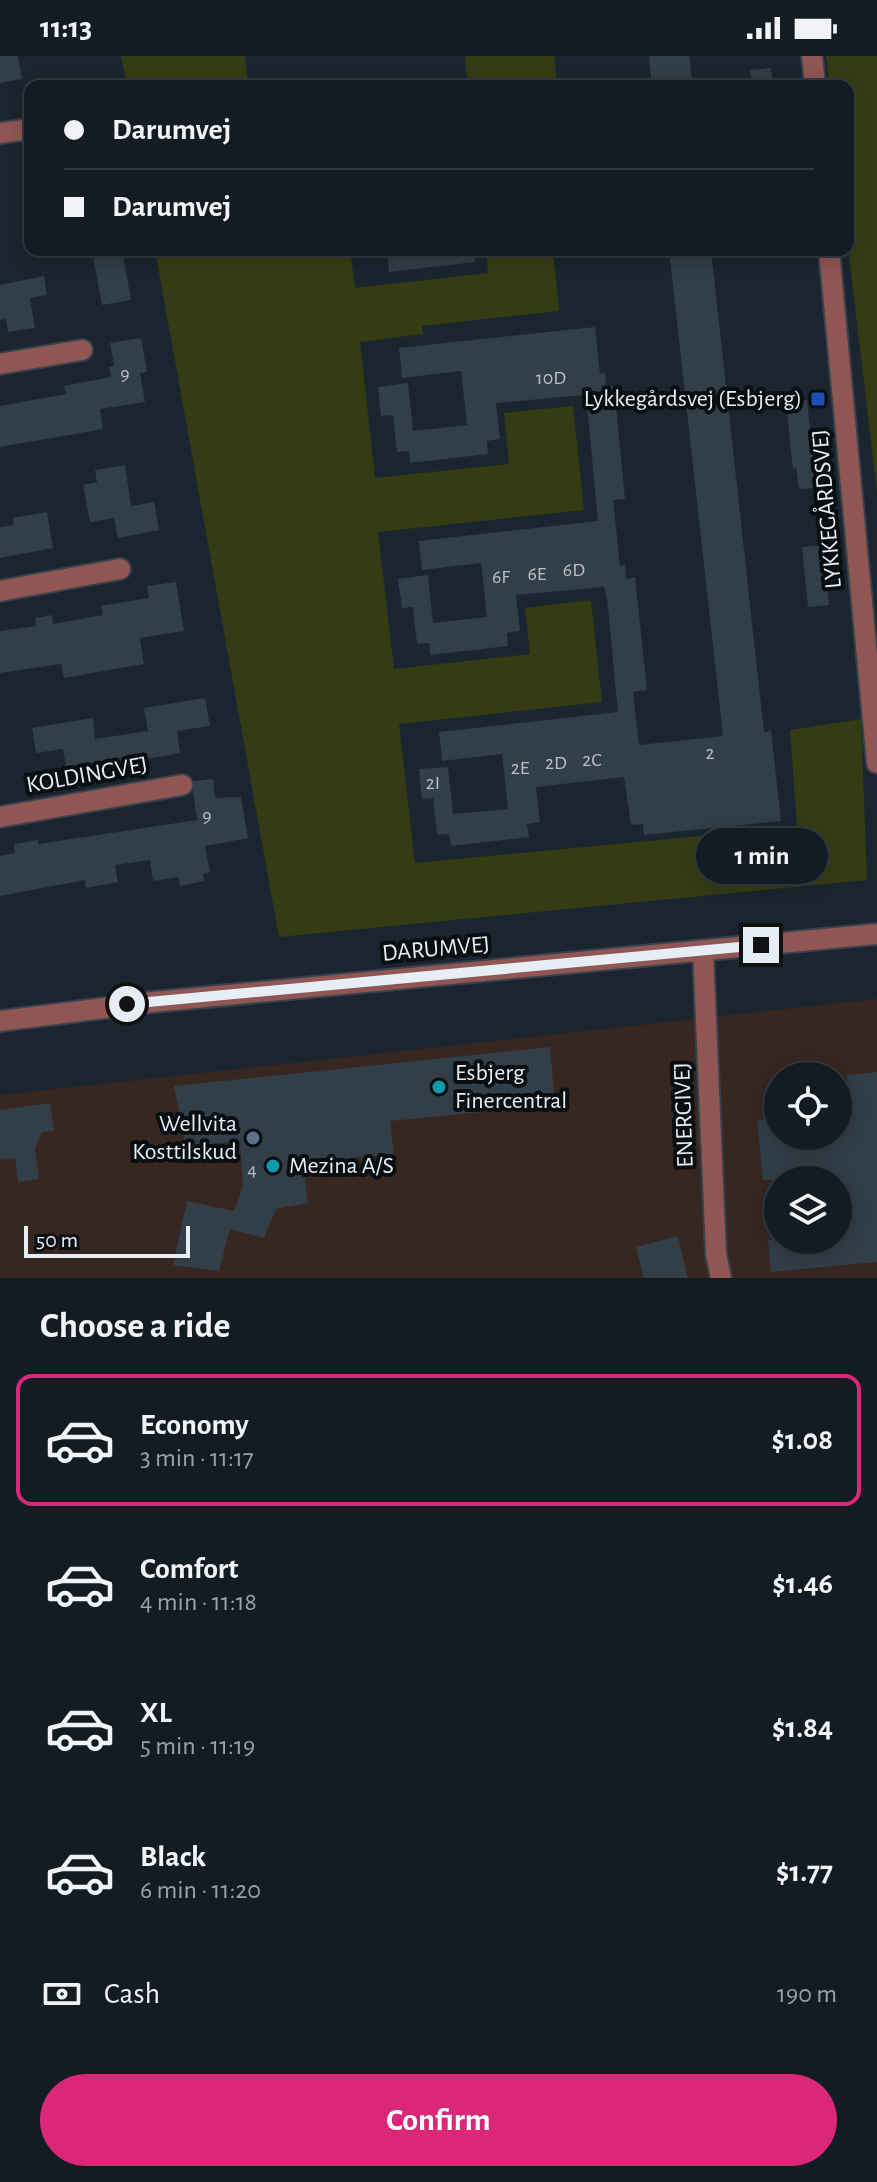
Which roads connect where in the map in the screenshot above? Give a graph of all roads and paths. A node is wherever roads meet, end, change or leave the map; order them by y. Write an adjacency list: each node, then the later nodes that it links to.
1 (812, 56): 2 (street)
2 (814, 80)
3 (24, 130): 4 (street)
4 (0, 133)
5 (830, 256): 10 (street, LYKKEGÅRDSVEJ)
6 (82, 350): 7 (street)
7 (0, 364)
8 (120, 569): 9 (street)
9 (0, 591)
10 (877, 763)
11 (182, 785): 12 (street, KOLDINGVEJ)
12 (0, 817)
13 (877, 934): 14 (street, DARUMVEJ)
14 (703, 950): 15 (street, DARUMVEJ); 16 (street, ENERGIVEJ)
15 (0, 1021)
16 (721, 1278)

